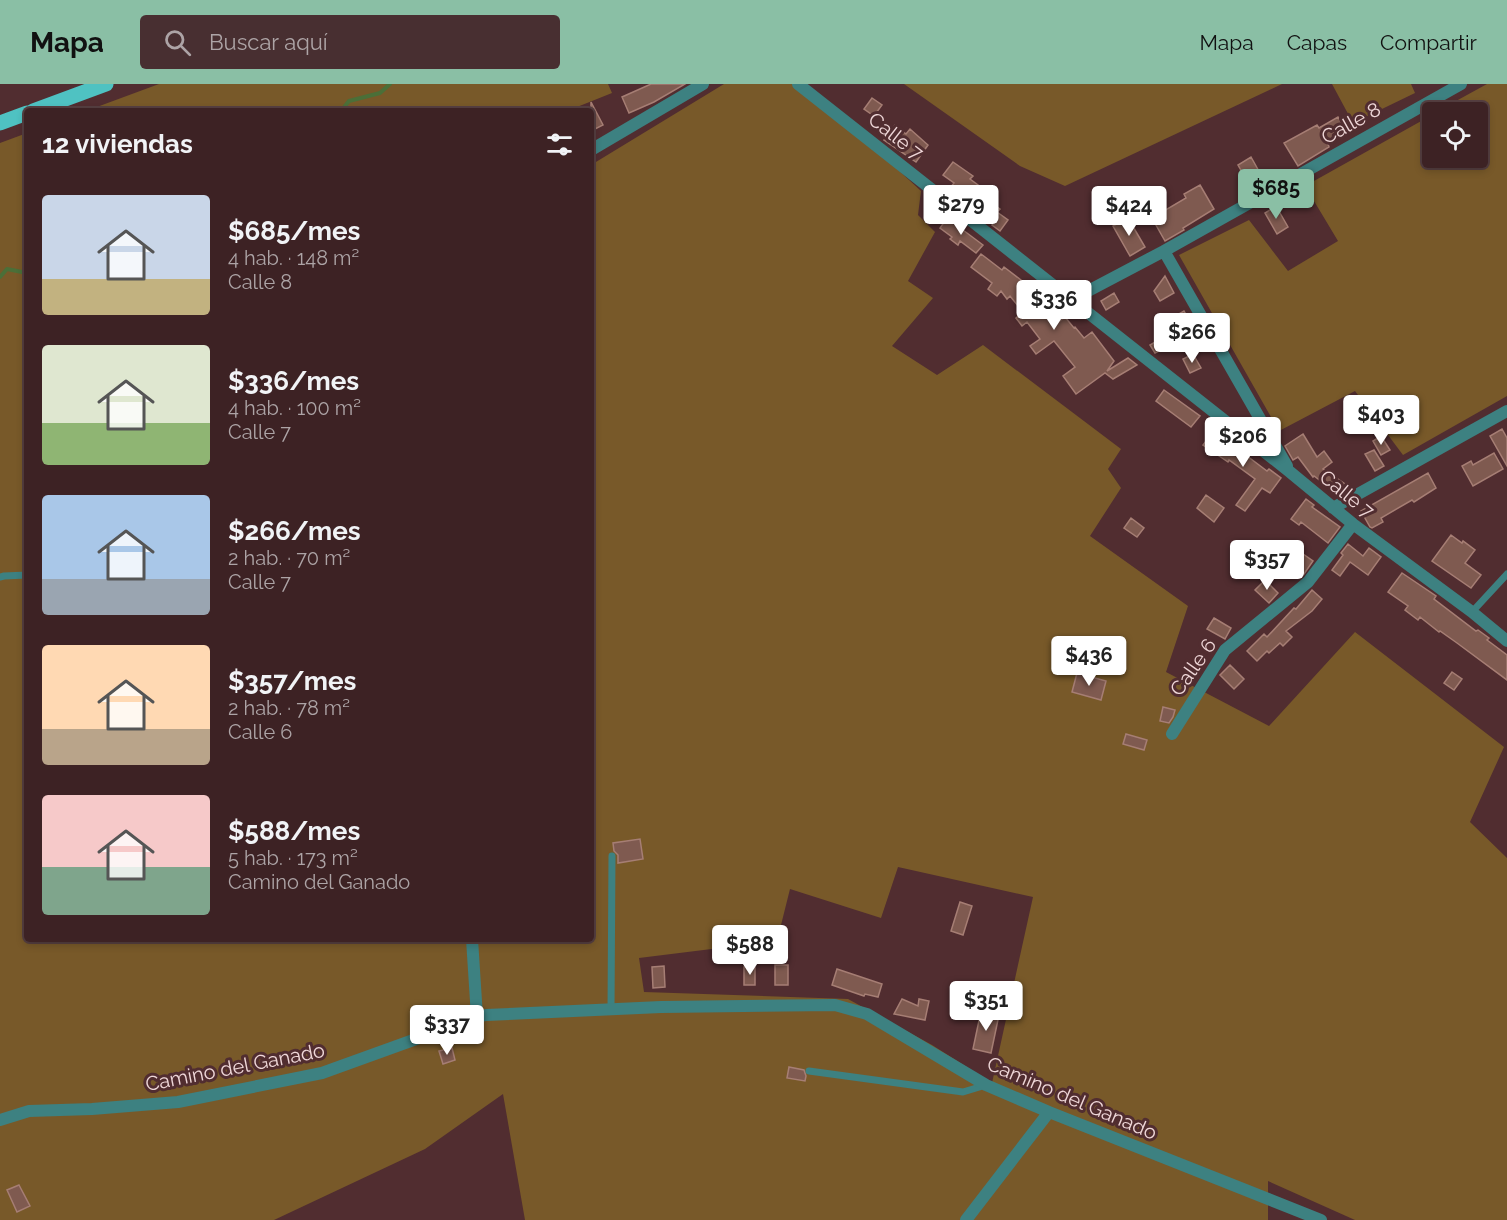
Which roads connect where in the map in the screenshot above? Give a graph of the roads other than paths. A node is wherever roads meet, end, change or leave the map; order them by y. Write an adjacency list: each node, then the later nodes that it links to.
1 (106, 84): 5 (main road)
2 (703, 84): 8 (street)
3 (798, 84): 10 (street, Calle 7)
4 (1461, 84): 9 (street, Calle 8)
5 (41, 108)
6 (24, 114): 7 (main road)
7 (0, 123)
8 (594, 148)
9 (1164, 251): 10 (street, Calle 8); 12 (street)
10 (1071, 300): 12 (street, Calle 7)
11 (1507, 411): 13 (street)
12 (1290, 472): 13 (street, Calle 7)
13 (1333, 508): 14 (street, Calle 7)
14 (1353, 524): 18 (street, Calle 7); 20 (street, Calle 6)
15 (1507, 574): 18 (lane)
16 (24, 575): 17 (lane)
17 (0, 577)
18 (1472, 612): 19 (street, Calle 7)
19 (1504, 634)
20 (1172, 734)
21 (612, 856): 23 (lane)
22 (471, 942): 24 (street)
23 (611, 1010): 24 (street, Camino del Ganado); 26 (street, Camino del Ganado)
24 (477, 1017): 28 (street, Camino del Ganado)
25 (809, 1071): 26 (lane)
26 (986, 1085): 27 (street, Camino del Ganado)
27 (1049, 1113): 29 (street); 30 (street, Camino del Ganado)
28 (0, 1120)
29 (966, 1220)
30 (1321, 1220)

